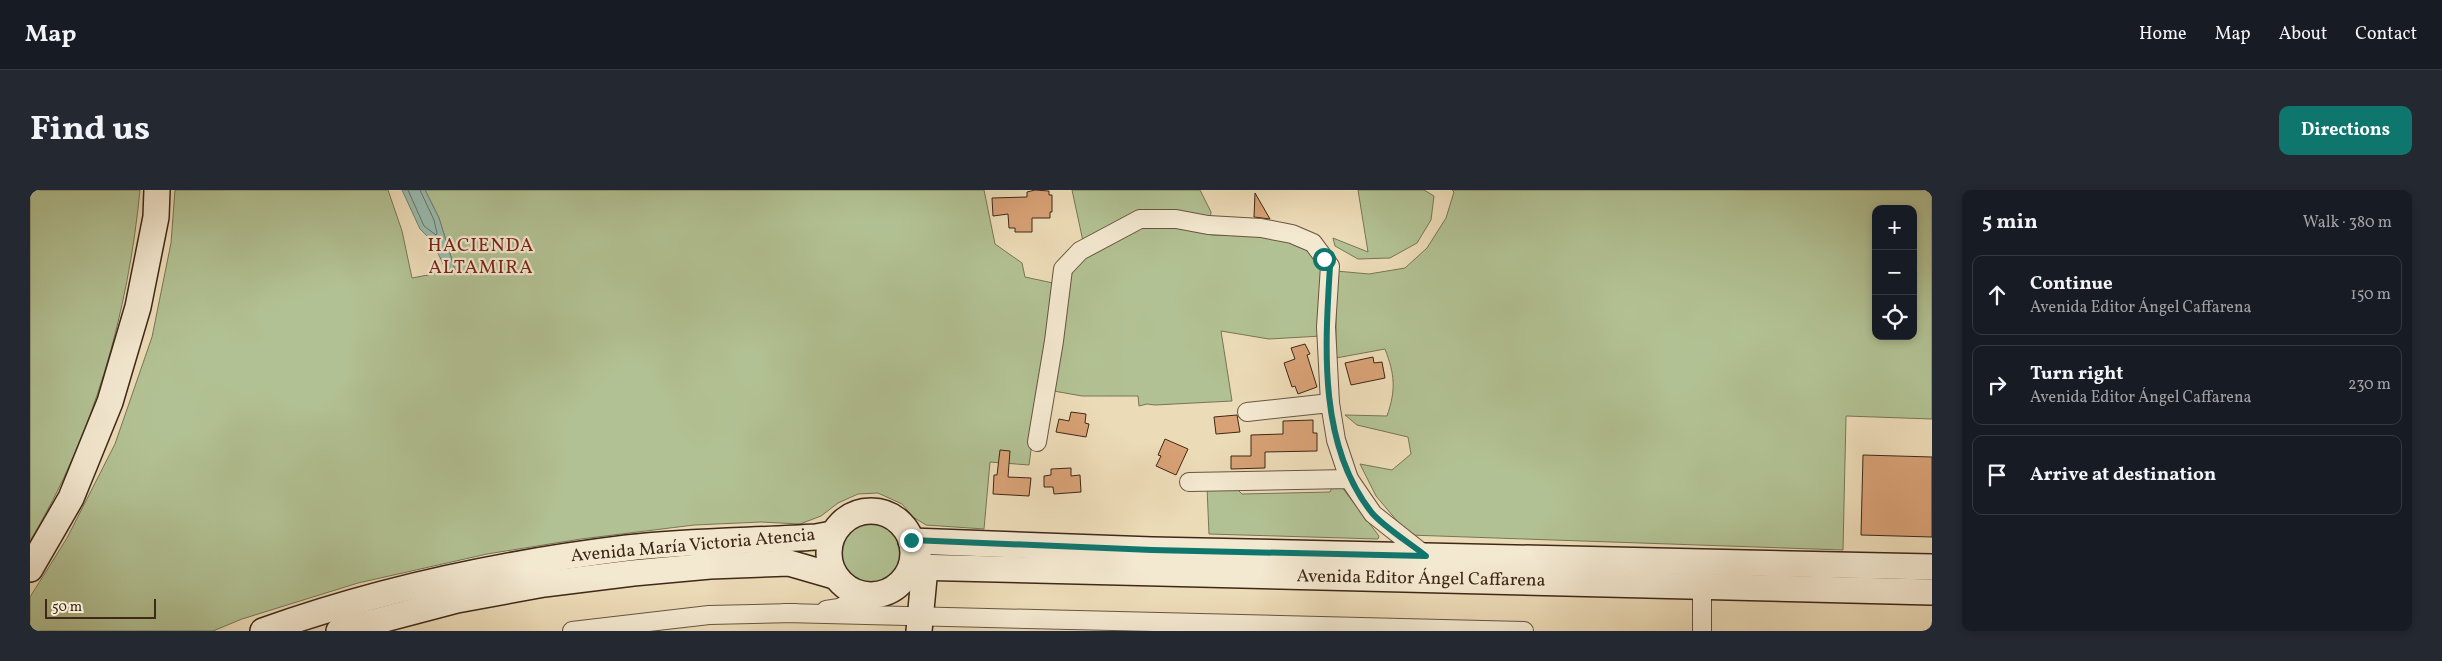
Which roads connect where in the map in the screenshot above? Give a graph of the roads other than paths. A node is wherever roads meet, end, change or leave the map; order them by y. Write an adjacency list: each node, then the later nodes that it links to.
1 (157, 190): 11 (main road)
2 (1330, 403): 3 (street); 4 (street, Avenida Editor Ángel Caffarena); 5 (street, Avenida Editor Ángel Caffarena)
3 (1247, 412)
4 (1037, 442)
5 (1349, 479): 6 (street); 8 (street, Avenida Editor Ángel Caffarena)
6 (1189, 482)
7 (832, 534): 9 (main road); 12 (main road); 18 (main road, Avenida María Victoria Atencia)
8 (1426, 556): 9 (main road, Avenida Editor Ángel Caffarena); 10 (main road, Avenida Editor Ángel Caffarena)
9 (915, 557): 13 (main road, Avenida Editor Ángel Caffarena); 15 (main road); 17 (main road)
10 (1932, 566)
11 (30, 569)
12 (834, 576): 15 (main road); 19 (main road, Avenida María Victoria Atencia)
13 (1702, 586): 14 (main road, Avenida Editor Ángel Caffarena); 22 (street)
14 (1932, 592)
15 (873, 594): 16 (street); 17 (main road)
16 (785, 613): 17 (street); 20 (street)
17 (919, 624): 21 (street)
18 (264, 631)
19 (339, 631)
20 (572, 631)
21 (1524, 631)
22 (1702, 631)

